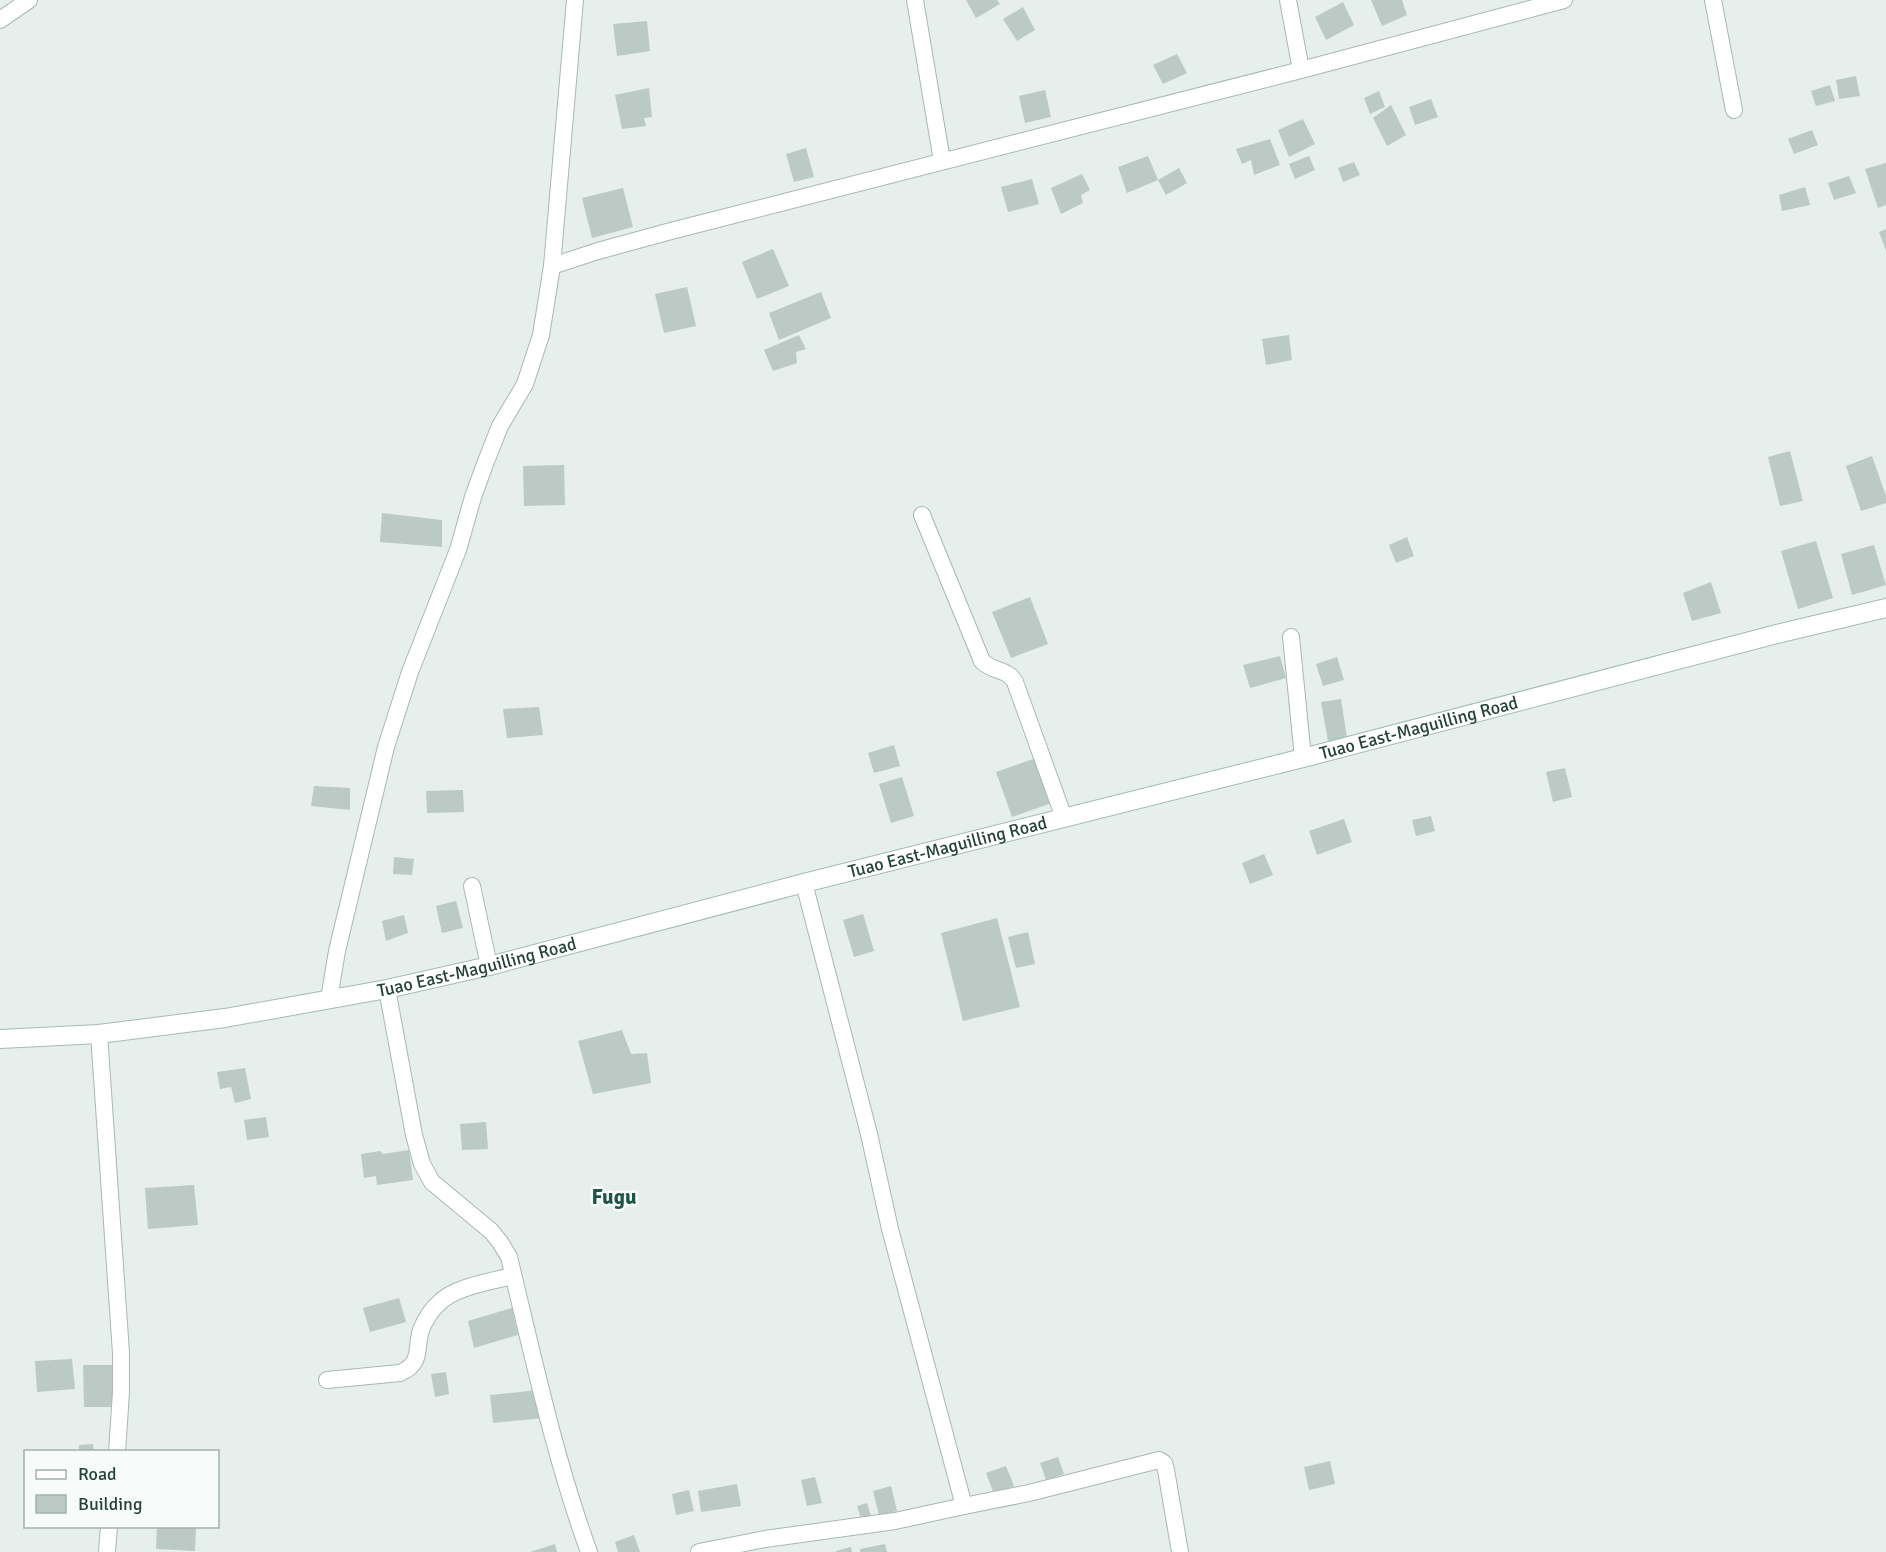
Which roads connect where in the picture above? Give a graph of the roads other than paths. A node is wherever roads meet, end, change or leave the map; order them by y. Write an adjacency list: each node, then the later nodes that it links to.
1 (29, 0): 7 (street)
2 (575, 0): 11 (street)
3 (915, 0): 10 (street)
4 (1288, 0): 8 (street)
5 (1564, 0): 8 (street)
6 (1713, 0): 9 (street)
7 (0, 20)
8 (1301, 70): 10 (street)
9 (1734, 110)
10 (942, 161): 11 (street)
11 (552, 266): 21 (street)
12 (922, 515): 16 (street)
13 (1886, 608): 15 (main road, Tuao East-Maguilling Road)
14 (1291, 637): 15 (street)
15 (1303, 758): 16 (main road, Tuao East-Maguilling Road)
16 (1064, 818): 17 (main road, Tuao East-Maguilling Road)
17 (804, 883): 19 (main road, Tuao East-Maguilling Road); 27 (street)
18 (472, 886): 19 (street)
19 (489, 966): 20 (main road, Tuao East-Maguilling Road)
20 (387, 989): 21 (main road, Tuao East-Maguilling Road); 24 (street)
21 (328, 999): 22 (main road, Tuao East-Maguilling Road)
22 (99, 1034): 23 (main road, Tuao East-Maguilling Road); 26 (street)
23 (0, 1039)
24 (513, 1276): 25 (street); 30 (street)
25 (327, 1380)
26 (117, 1450)
27 (964, 1506): 31 (street); 32 (street)
28 (109, 1528): 29 (street)
29 (107, 1552)
30 (589, 1552)
31 (699, 1552)
32 (1180, 1552)

